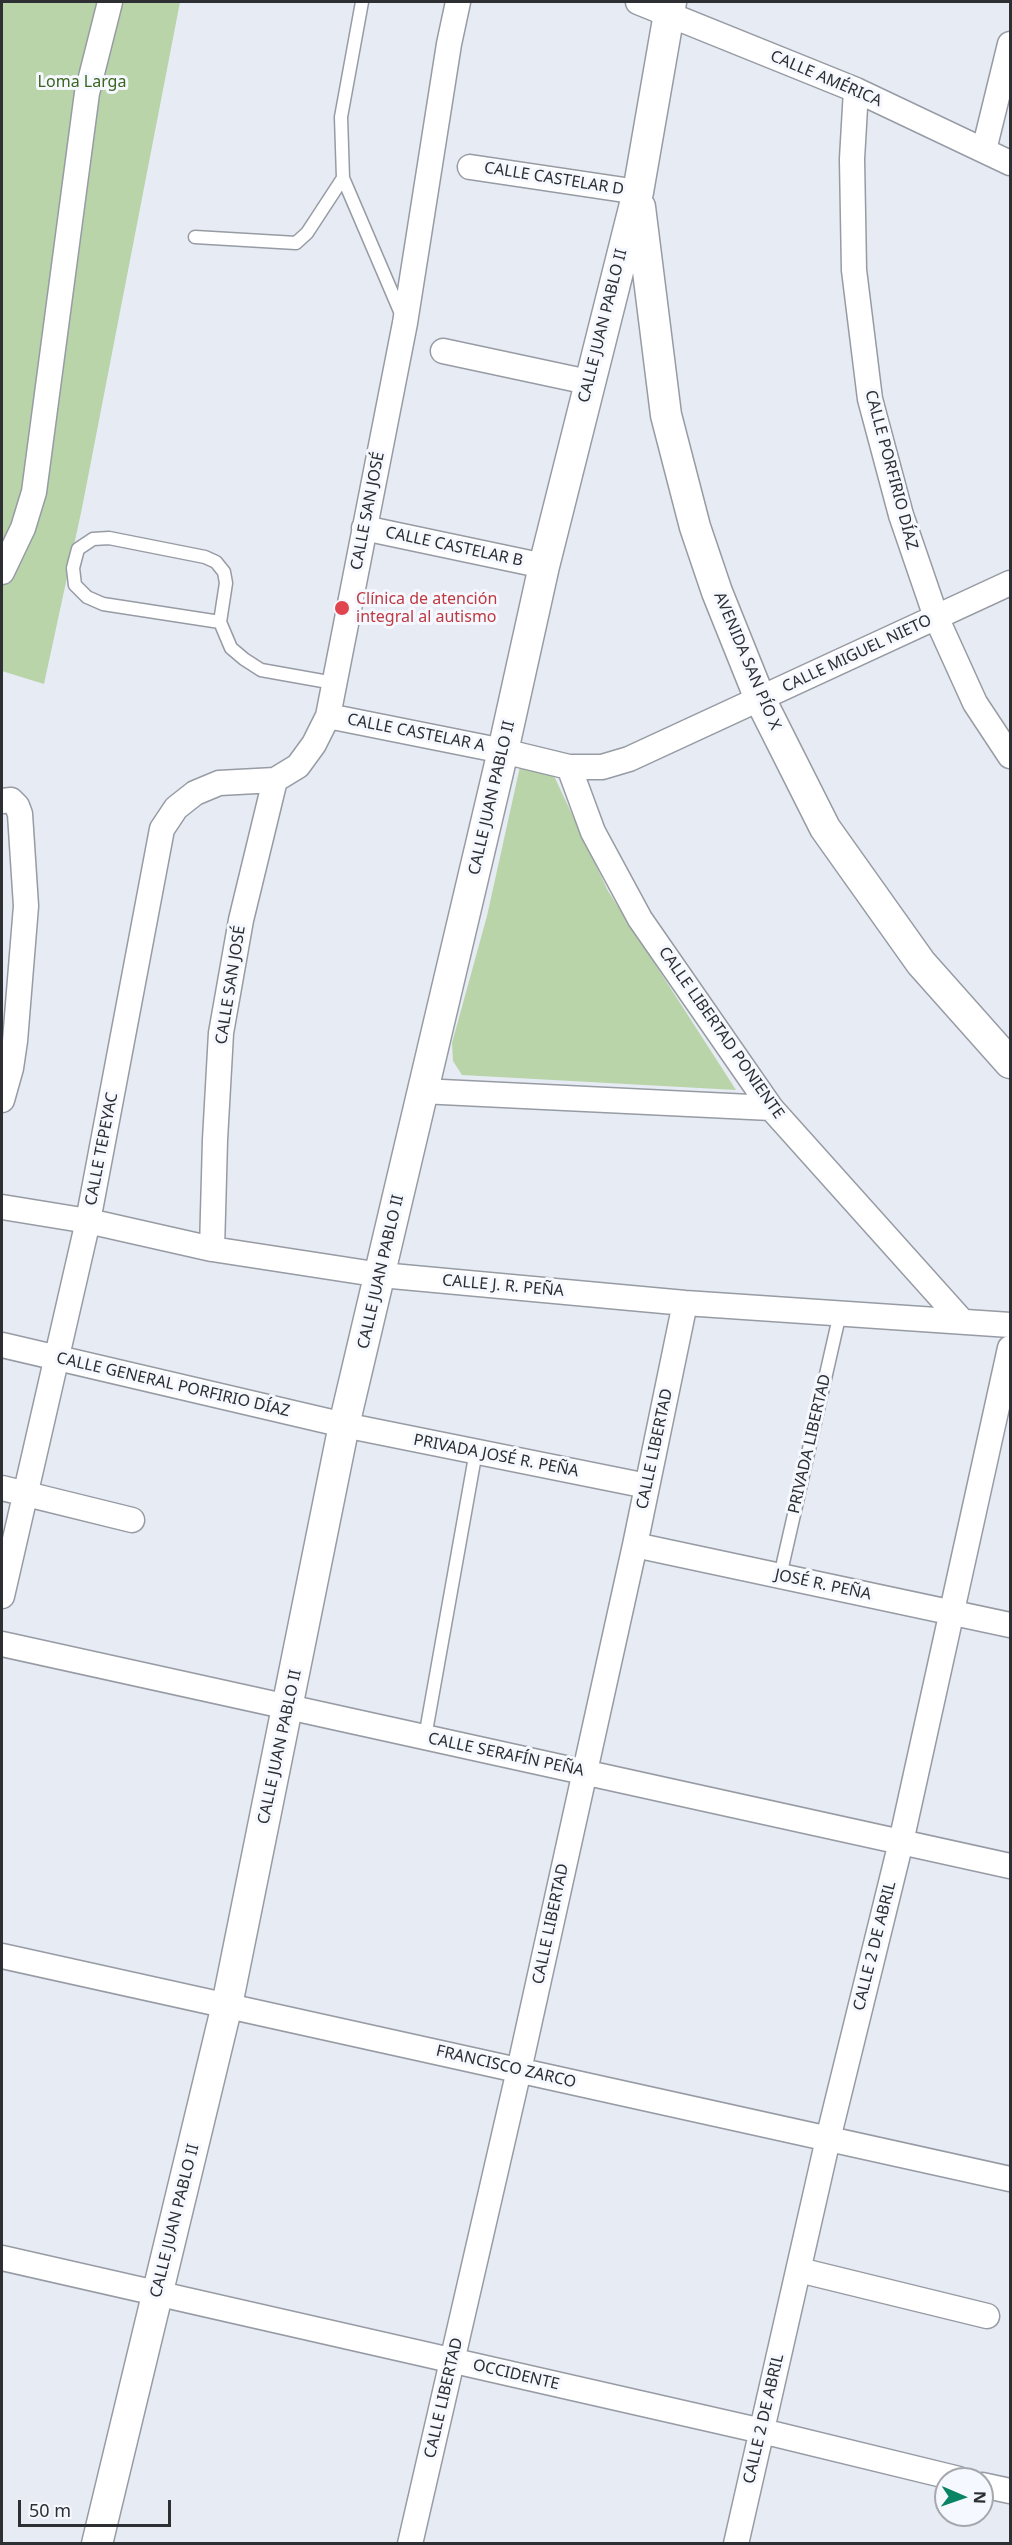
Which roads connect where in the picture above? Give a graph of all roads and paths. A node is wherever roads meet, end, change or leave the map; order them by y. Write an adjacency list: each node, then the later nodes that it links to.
1 (110, 2): 19 (street)
2 (363, 2): 11 (lane)
3 (458, 2): 14 (street, CALLE SAN JOSÉ)
4 (638, 2): 5 (street, CALLE AMÉRICA)
5 (669, 8): 7 (street, CALLE AMÉRICA); 12 (street, CALLE JUAN PABLO II)
6 (1011, 44): 8 (street)
7 (856, 90): 8 (street, CALLE AMÉRICA); 21 (street, CALLE PORFIRIO DÍAZ)
8 (984, 150): 9 (street, CALLE AMÉRICA)
9 (1011, 163)
10 (470, 167): 12 (street, CALLE CASTELAR D)
11 (343, 178): 13 (lane); 14 (lane)
12 (638, 192): 16 (street, CALLE JUAN PABLO II); 24 (street, AVENIDA SAN PÍO X)
13 (195, 237)
14 (405, 323): 17 (street, CALLE SAN JOSÉ)
15 (443, 351): 16 (street)
16 (588, 382): 18 (street, CALLE JUAN PABLO II)
17 (364, 528): 18 (street, CALLE CASTELAR B); 23 (street, CALLE SAN JOSÉ)
18 (544, 566): 26 (street, CALLE JUAN PABLO II)
19 (2, 573)
20 (1011, 583): 21 (street, CALLE MIGUEL NIETO)
21 (936, 617): 24 (street, CALLE MIGUEL NIETO); 27 (street, CALLE PORFIRIO DÍAZ)
22 (220, 622): 22 (lane); 23 (lane)
23 (334, 682): 25 (street, CALLE SAN JOSÉ)
24 (760, 699): 28 (street, CALLE MIGUEL NIETO); 31 (street, AVENIDA SAN PÍO X)
25 (328, 716): 26 (street, CALLE CASTELAR A); 29 (street, CALLE SAN JOSÉ)
26 (503, 751): 28 (street); 32 (street, CALLE JUAN PABLO II)
27 (1011, 756)
28 (569, 767): 34 (street, CALLE LIBERTAD PONIENTE)
29 (274, 780): 36 (street, CALLE TEPEYAC); 37 (street, CALLE SAN JOSÉ)
30 (2, 801): 33 (street)
31 (1011, 1063)
32 (422, 1091): 34 (street); 38 (street, CALLE JUAN PABLO II)
33 (2, 1100)
34 (771, 1108): 41 (street, CALLE LIBERTAD PONIENTE)
35 (2, 1207): 36 (street, CALLE J. R. PEÑA)
36 (88, 1221): 37 (street, CALLE J. R. PEÑA); 45 (street, CALLE TEPEYAC)
37 (212, 1249): 38 (street, CALLE J. R. PEÑA)
38 (381, 1275): 39 (street, CALLE J. R. PEÑA); 46 (street, CALLE JUAN PABLO II)
39 (685, 1303): 40 (street, CALLE J. R. PEÑA); 48 (street, CALLE LIBERTAD)
40 (840, 1313): 41 (street, CALLE J. R. PEÑA); 53 (lane, PRIVADA LIBERTAD)
41 (962, 1321): 42 (street, CALLE J. R. PEÑA)
42 (1011, 1325)
43 (2, 1345): 45 (street, CALLE GENERAL PORFIRIO DÍAZ)
44 (1011, 1348): 55 (street, CALLE 2 DE ABRIL)
45 (56, 1358): 46 (street, CALLE GENERAL PORFIRIO DÍAZ); 50 (street, CALLE TEPEYAC)
46 (344, 1425): 47 (street, PRIVADA JOSÉ R. PEÑA); 58 (street, CALLE JUAN PABLO II)
47 (476, 1451): 48 (street, PRIVADA JOSÉ R. PEÑA); 59 (lane)
48 (647, 1486): 52 (street, CALLE LIBERTAD)
49 (2, 1488): 50 (street)
50 (25, 1493): 51 (street); 54 (street, CALLE TEPEYAC)
51 (132, 1520)
52 (634, 1545): 53 (street, JOSÉ R. PEÑA); 60 (street, CALLE LIBERTAD)
53 (780, 1576): 55 (street, JOSÉ R. PEÑA)
54 (2, 1596)
55 (954, 1613): 56 (street, JOSÉ R. PEÑA); 61 (street, CALLE 2 DE ABRIL)
56 (1011, 1625)
57 (2, 1644): 58 (street, CALLE SERAFÍN PEÑA)
58 (288, 1707): 59 (street, CALLE SERAFÍN PEÑA); 64 (street, CALLE JUAN PABLO II)
59 (425, 1737): 60 (street, CALLE SERAFÍN PEÑA)
60 (584, 1772): 61 (street, CALLE SERAFÍN PEÑA); 65 (street, CALLE LIBERTAD)
61 (901, 1842): 62 (street, CALLE SERAFÍN PEÑA); 66 (street, CALLE 2 DE ABRIL)
62 (1011, 1866)
63 (2, 1956): 64 (street, FRANCISCO ZARCO)
64 (227, 2005): 65 (street, FRANCISCO ZARCO); 70 (street, CALLE JUAN PABLO II)
65 (519, 2070): 66 (street, FRANCISCO ZARCO); 72 (street, CALLE LIBERTAD)
66 (828, 2139): 67 (street, FRANCISCO ZARCO); 69 (street, CALLE 2 DE ABRIL)
67 (1011, 2179)
68 (2, 2258): 70 (street, OCCIDENTE)
69 (799, 2270): 71 (street); 73 (street, CALLE 2 DE ABRIL)
70 (157, 2292): 72 (street, OCCIDENTE); 77 (street, CALLE JUAN PABLO II)
71 (987, 2316)
72 (452, 2361): 73 (street, OCCIDENTE); 78 (street, CALLE LIBERTAD)
73 (762, 2431): 74 (street, OCCIDENTE); 79 (street, CALLE 2 DE ABRIL)
74 (934, 2473)
75 (994, 2488): 76 (street)
76 (1011, 2492)
77 (97, 2544)
78 (410, 2544)
79 (736, 2544)

